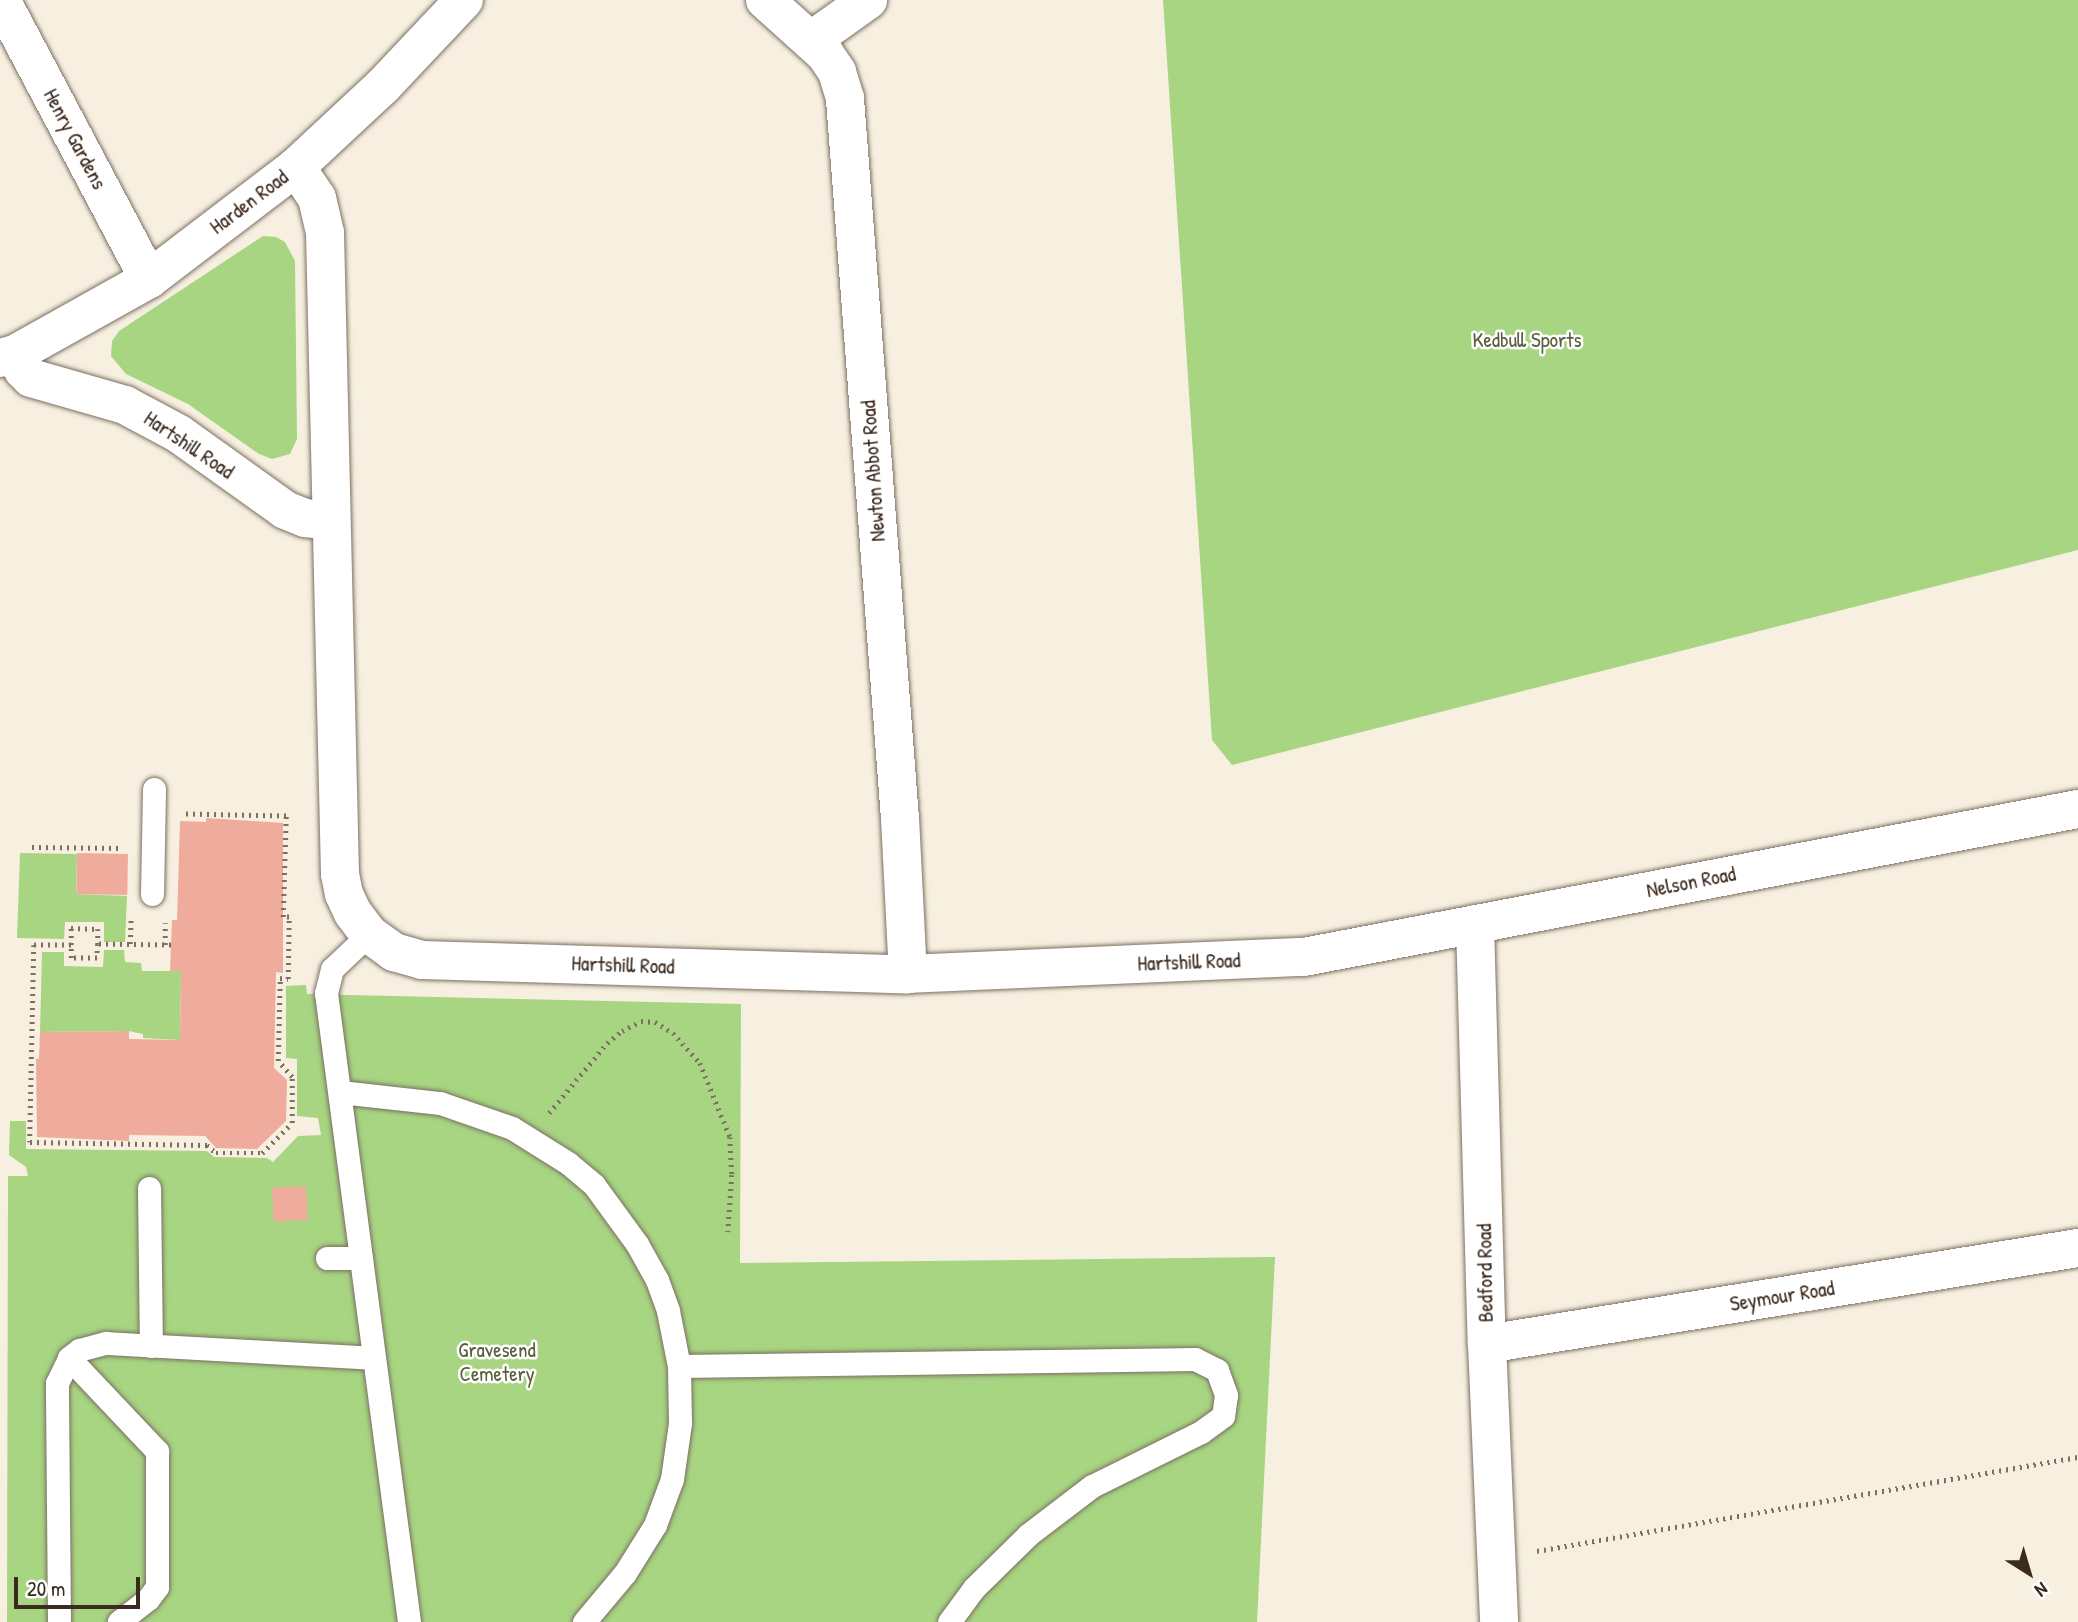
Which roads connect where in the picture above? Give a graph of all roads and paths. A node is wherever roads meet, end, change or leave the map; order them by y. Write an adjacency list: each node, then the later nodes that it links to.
1 (1, 0): 7 (street, Henry Gardens)
2 (464, 0): 6 (street, Harden Road)
3 (765, 0): 5 (street, Newton Abbot Road)
4 (868, 0): 5 (street)
5 (812, 40): 24 (street, Newton Abbot Road)
6 (296, 167): 7 (street, Harden Road); 9 (street, Hartshill Road)
7 (149, 279): 8 (street, Harden Road)
8 (8, 356): 9 (street, Hartshill Road)
9 (329, 521): 19 (street, Hartshill Road)
10 (154, 789): 15 (lane)
11 (2078, 809): 18 (street, Nelson Road)
12 (177, 817): 22 (path)
13 (32, 847): 14 (path)
14 (127, 847)
15 (152, 894)
16 (131, 907): 21 (path)
17 (165, 920): 21 (path)
18 (1475, 924): 23 (street, Nelson Road); 32 (street, Bedford Road)
19 (369, 934): 24 (street, Hartshill Road); 25 (lane)
20 (98, 944): 21 (path); 22 (path); 22 (path)
21 (130, 944)
22 (71, 945)
23 (1304, 957): 24 (street, Hartshill Road)
24 (908, 974)
25 (340, 1092): 26 (lane); 31 (lane)
26 (528, 1138): 28 (path); 36 (lane)
27 (149, 1188): 33 (lane)
28 (727, 1232)
29 (2078, 1248): 32 (street, Seymour Road)
30 (327, 1258): 31 (lane)
31 (362, 1258): 35 (lane)
32 (1487, 1344): 38 (street, Bedford Road)
33 (150, 1346): 34 (lane); 35 (lane)
34 (69, 1358): 39 (lane); 40 (lane)
35 (374, 1358): 41 (lane)
36 (679, 1366): 42 (lane); 43 (lane)
37 (2078, 1457): 38 (path)
38 (1495, 1558): 44 (street, Bedford Road)
39 (59, 1622)
40 (118, 1622)
41 (409, 1622)
42 (584, 1622)
43 (949, 1622)
44 (1499, 1622)

